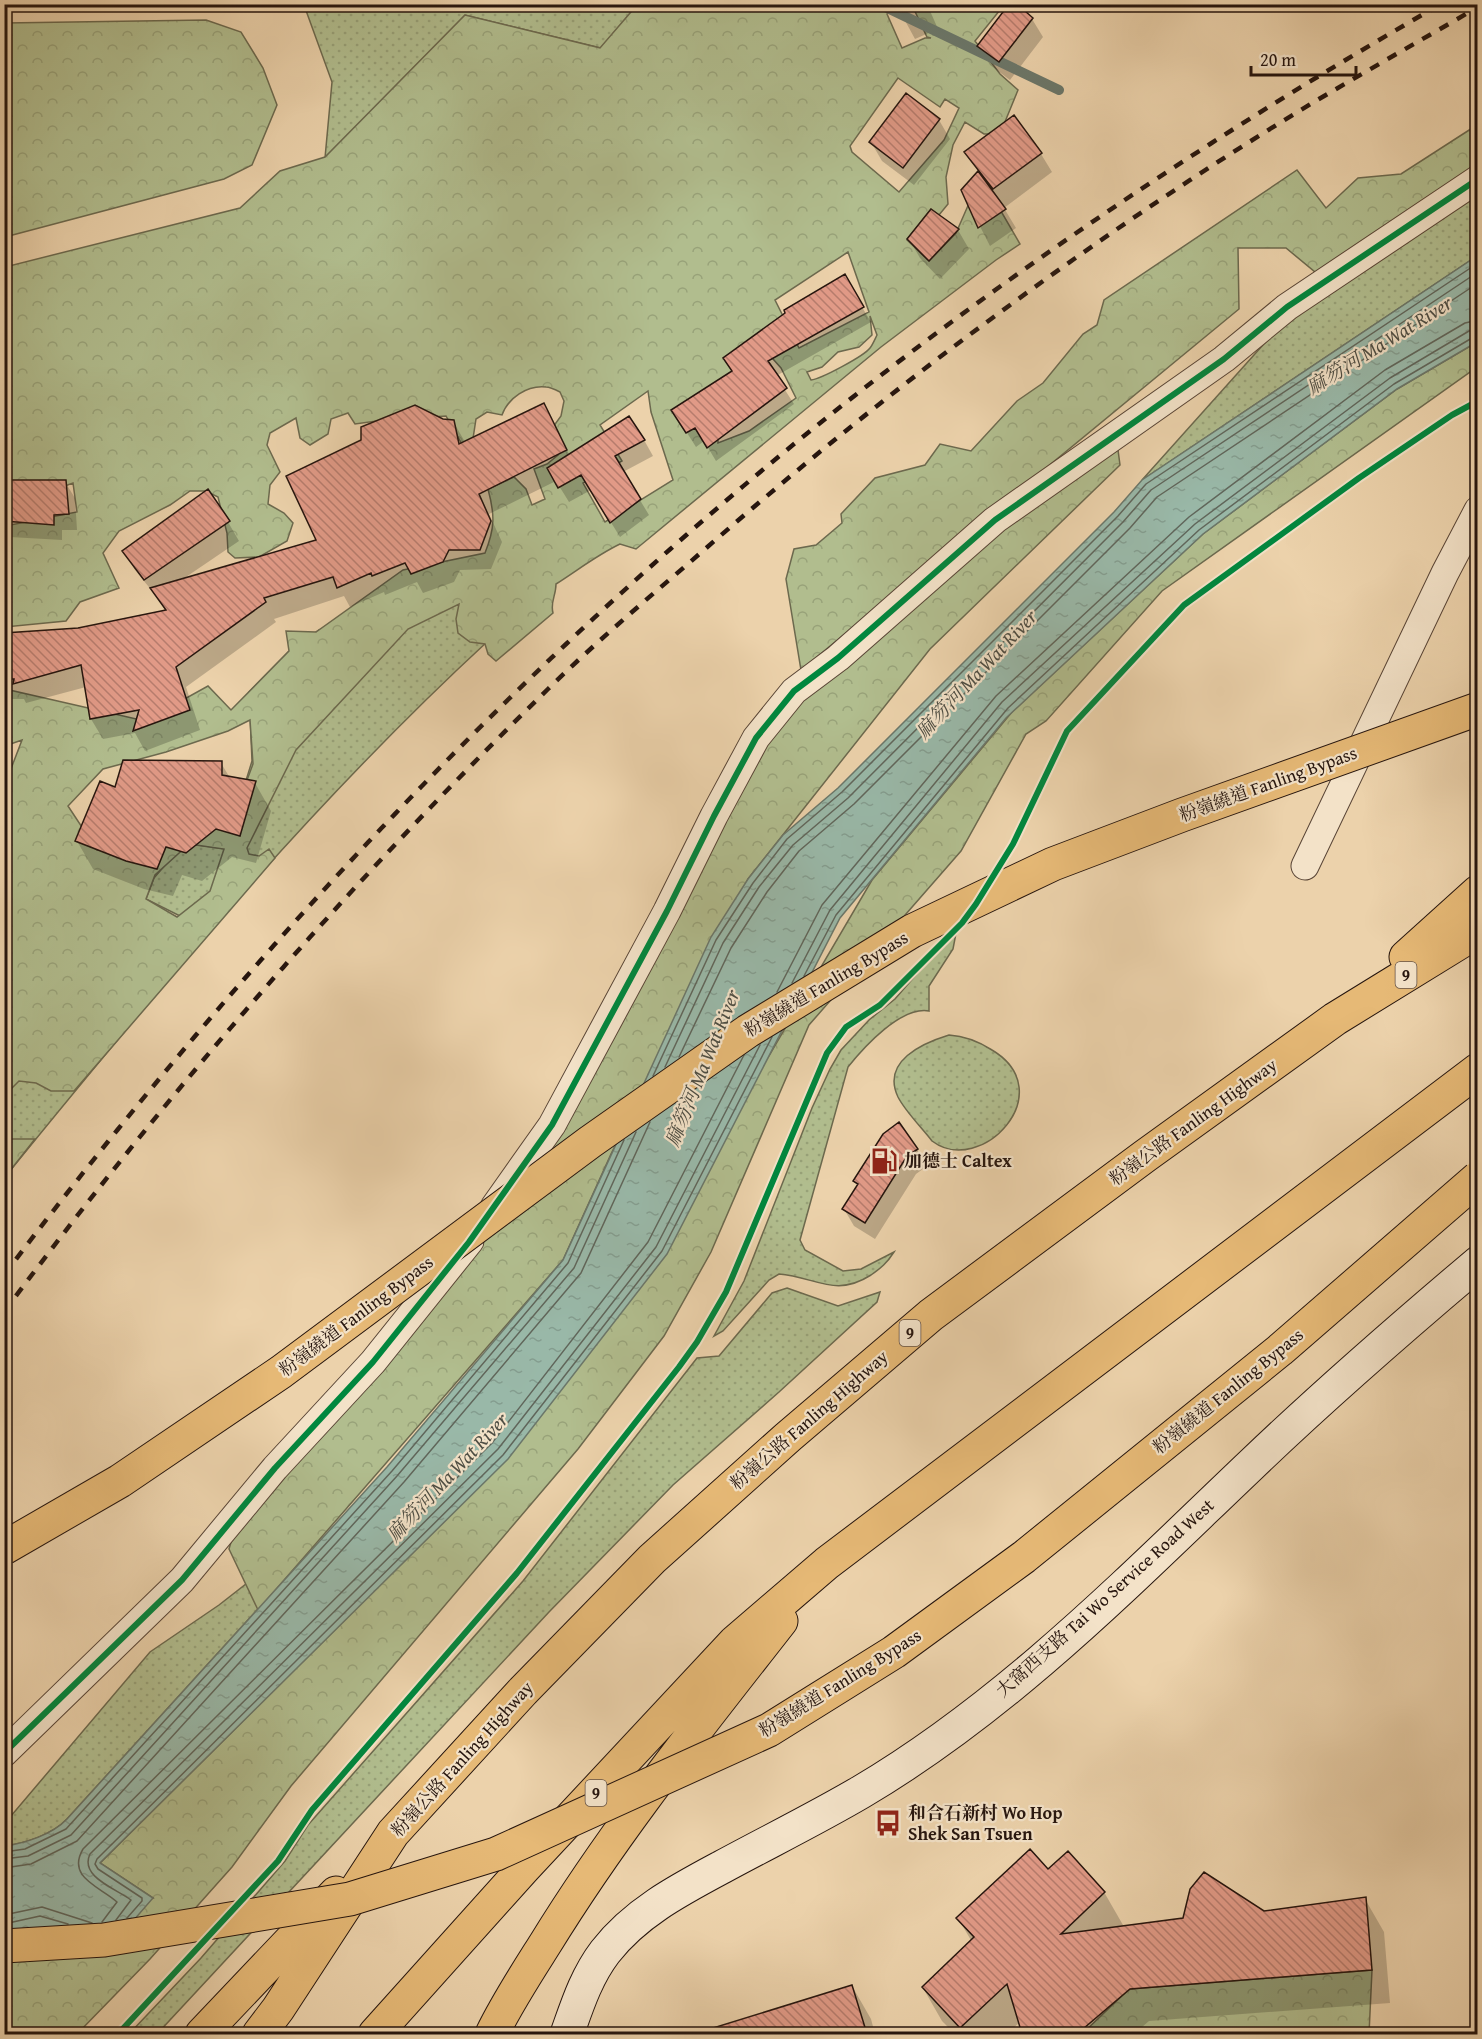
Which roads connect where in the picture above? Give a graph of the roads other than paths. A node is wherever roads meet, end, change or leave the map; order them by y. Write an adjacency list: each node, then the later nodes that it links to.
1 (1478, 179): 13 (street)
2 (1478, 510): 4 (street)
3 (1478, 709): 11 (highway, 粉嶺繞道 Fanling Bypass, bridge)
4 (1305, 866)
5 (1478, 892): 7 (highway)
6 (1478, 931): 7 (highway, 粉嶺公路 Fanling Highway / 9)
7 (1335, 1019): 14 (highway, 粉嶺公路 Fanling Highway / 9)
8 (1478, 1070): 12 (highway, 9)
9 (1478, 1178): 15 (highway, 粉嶺繞道 Fanling Bypass, bridge)
10 (1478, 1263): 20 (main road, 大窩西支路 Tai Wo Service Road West)
11 (9, 1534)
12 (827, 1563): 18 (highway, 9); 19 (highway)
13 (4, 1753)
14 (393, 1833): 16 (highway); 17 (highway, 粉嶺公路 Fanling Highway / 9)
15 (4, 1946)
16 (202, 2034)
17 (259, 2034)
18 (375, 2034)
19 (492, 2034)
20 (567, 2034)

